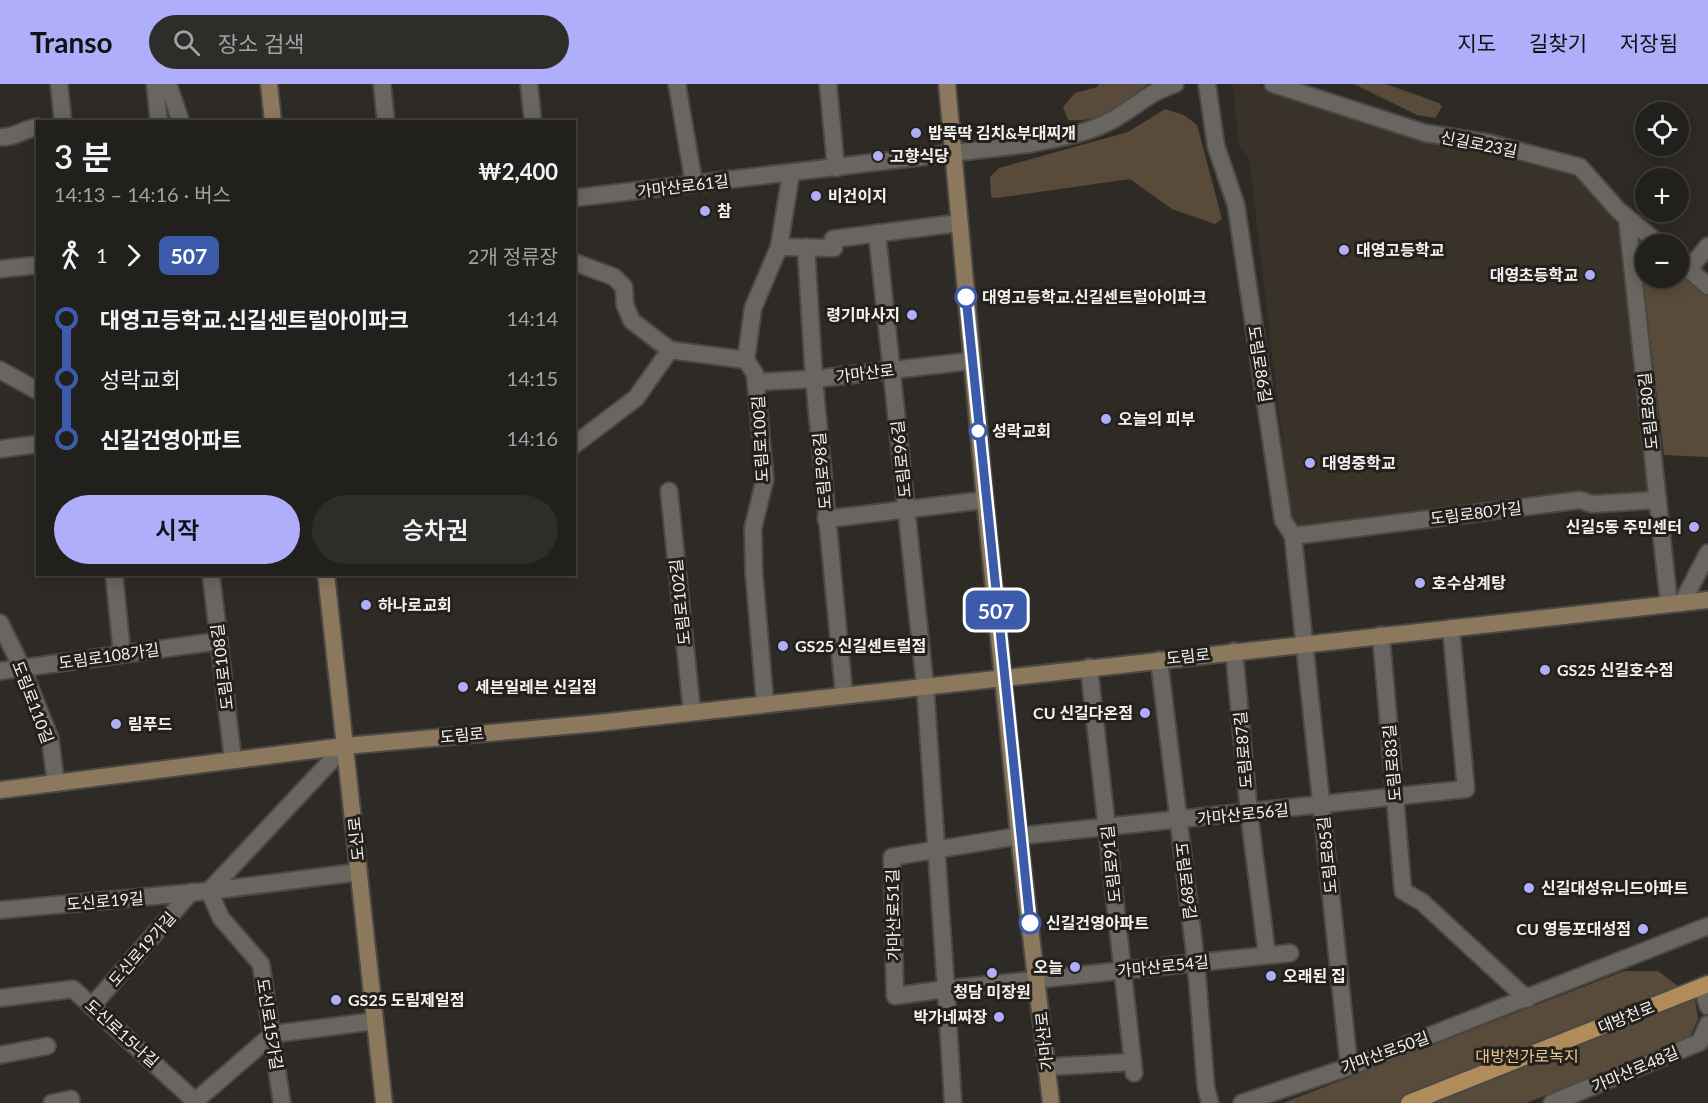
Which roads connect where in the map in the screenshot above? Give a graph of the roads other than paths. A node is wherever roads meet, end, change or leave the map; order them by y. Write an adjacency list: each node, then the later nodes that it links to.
1 (59, 84): 13 (street)
2 (155, 84): 14 (street)
3 (168, 84): 15 (street)
4 (269, 84): 16 (main road)
5 (382, 84): 17 (street)
6 (529, 84): 18 (street)
7 (677, 84): 24 (street)
8 (828, 84): 22 (street)
9 (946, 84): 21 (main road, 가마산로)
10 (1175, 84): 21 (street, 가마산로61길)
11 (1207, 84): 55 (street, 도림로86길)
12 (1273, 84): 26 (street, 신길로23길)
13 (63, 120)
14 (159, 120)
15 (180, 120)
16 (273, 120)
17 (386, 120)
18 (533, 120)
19 (36, 127): 20 (street)
20 (0, 137)
21 (953, 154): 22 (street, 가마산로61길); 27 (main road, 가마산로)
22 (836, 168): 23 (street, 가마산로61길)
23 (791, 173): 24 (street, 가마산로61길); 31 (street)
24 (694, 184): 25 (street, 가마산로61길)
25 (576, 198)
26 (1627, 218): 29 (street, 신길로23길); 52 (street, 도림로80길)
27 (959, 223): 28 (street); 41 (main road, 가마산로)
28 (877, 233): 32 (street); 43 (street, 도림로96길)
29 (1647, 234)
30 (1708, 246): 33 (street)
31 (779, 247): 32 (street); 40 (street)
32 (806, 247): 44 (street, 도림로98길)
33 (1689, 261)
34 (576, 263): 39 (street)
35 (36, 265): 36 (street)
36 (0, 269)
37 (1689, 269): 38 (street)
38 (1708, 286)
39 (670, 350): 40 (street); 47 (street)
40 (746, 360): 45 (street, 도림로100길)
41 (971, 360): 43 (street, 가마산로); 51 (main road, 가마산로)
42 (0, 370): 46 (street)
43 (891, 370): 44 (street, 가마산로); 53 (street, 도림로96길)
44 (814, 379): 45 (street, 가마산로); 54 (street, 도림로98길)
45 (758, 382): 76 (street, 도림로100길)
46 (36, 390)
47 (576, 443)
48 (36, 444): 49 (street)
49 (0, 449)
50 (669, 491): 77 (street, 도림로102길)
51 (985, 500): 53 (street); 73 (main road, 가마산로)
52 (1658, 500): 55 (street, 도림로80가길); 61 (street, 도림로80길)
53 (906, 509): 54 (street); 74 (street, 도림로96길)
54 (826, 519): 75 (street, 도림로98길)
55 (1293, 536): 66 (street, 도림로86길)
56 (1708, 553): 61 (street)
57 (114, 576): 68 (street)
58 (211, 576): 65 (street, 도림로108길)
59 (326, 576): 78 (main road, 도신로)
60 (1708, 600): 61 (main road, 도림로)
61 (1676, 603): 63 (main road, 도림로)
62 (0, 623): 71 (street, 도림로110길)
63 (1451, 628): 64 (main road, 도림로); 82 (street, 가마산로56길)
64 (1381, 635): 66 (main road, 도림로); 82 (street, 도림로83길)
65 (219, 641): 68 (street, 도림로108가길); 79 (street, 도림로108길)
66 (1303, 644): 67 (main road, 도림로); 83 (street, 도림로85길)
67 (1234, 651): 69 (main road, 도림로); 84 (street, 도림로87길)
68 (122, 654): 71 (street, 도림로108가길)
69 (1159, 660): 70 (main road, 도림로); 85 (street, 도림로89길)
70 (1089, 667): 73 (main road, 도림로); 86 (street, 도림로91길)
71 (22, 668): 72 (street, 도림로108가길); 80 (street, 도림로110길)
72 (0, 671)
73 (1003, 676): 74 (main road, 도림로); 87 (main road, 가마산로)
74 (925, 685): 75 (main road, 도림로); 88 (street)
75 (844, 694): 76 (main road, 도림로)
76 (765, 703): 77 (main road, 도림로)
77 (692, 712): 78 (main road, 도림로)
78 (345, 746): 79 (main road, 도림로); 89 (main road, 도신로); 90 (street)
79 (233, 760): 80 (main road, 도림로)
80 (56, 783): 81 (main road, 도림로)
81 (0, 790)
82 (1395, 797): 83 (street, 가마산로56길); 102 (street, 도림로83길)
83 (1322, 805): 84 (street, 가마산로56길); 110 (street, 도림로85길)
84 (1249, 813): 85 (street, 가마산로56길); 95 (street, 도림로87길)
85 (1179, 821): 86 (street, 가마산로56길); 96 (street, 도림로89길)
86 (1107, 828): 87 (street, 가마산로56길); 97 (street, 도림로91길)
87 (1019, 836): 88 (street); 98 (main road, 가마산로)
88 (937, 850): 100 (street); 100 (street, 가마산로51길)
89 (359, 872): 90 (street, 도신로19길); 105 (main road, 도신로)
90 (209, 891): 91 (street, 도신로19길); 107 (street, 도신로15가길)
91 (191, 892): 92 (street, 도신로19길); 103 (street, 도신로19가길)
92 (0, 910)
93 (1708, 926): 102 (street, 가마산로50길)
94 (1290, 953): 95 (street, 가마산로54길)
95 (1267, 955): 96 (street, 가마산로54길)
96 (1196, 963): 97 (street, 가마산로54길); 119 (street, 도림로89길)
97 (1123, 970): 98 (street, 가마산로54길); 111 (street, 도림로91길)
98 (1037, 979): 100 (street); 111 (main road, 가마산로)
99 (1705, 985): 104 (street); 121 (main road, 대방천로)
100 (946, 988): 117 (street)
101 (0, 998): 103 (street, 도신로15나길)
102 (1527, 999): 110 (street, 가마산로50길)
103 (92, 1006): 112 (street, 도신로15나길)
104 (1708, 1006)
105 (375, 1021): 107 (street); 116 (main road, 도신로)
106 (1708, 1024): 122 (street, 가마산로48길)
107 (273, 1034): 112 (street); 115 (street, 도신로15가길)
108 (46, 1046): 109 (street)
109 (0, 1055)
110 (1349, 1066): 120 (street, 가마산로50길)
111 (1047, 1067): 118 (main road, 가마산로)
112 (196, 1102)
113 (52, 1103): 114 (street)
114 (71, 1103)
115 (282, 1103)
116 (384, 1103)
117 (953, 1103)
118 (1051, 1103)
119 (1210, 1103)
120 (1242, 1103)
121 (1409, 1103)
122 (1552, 1103)

